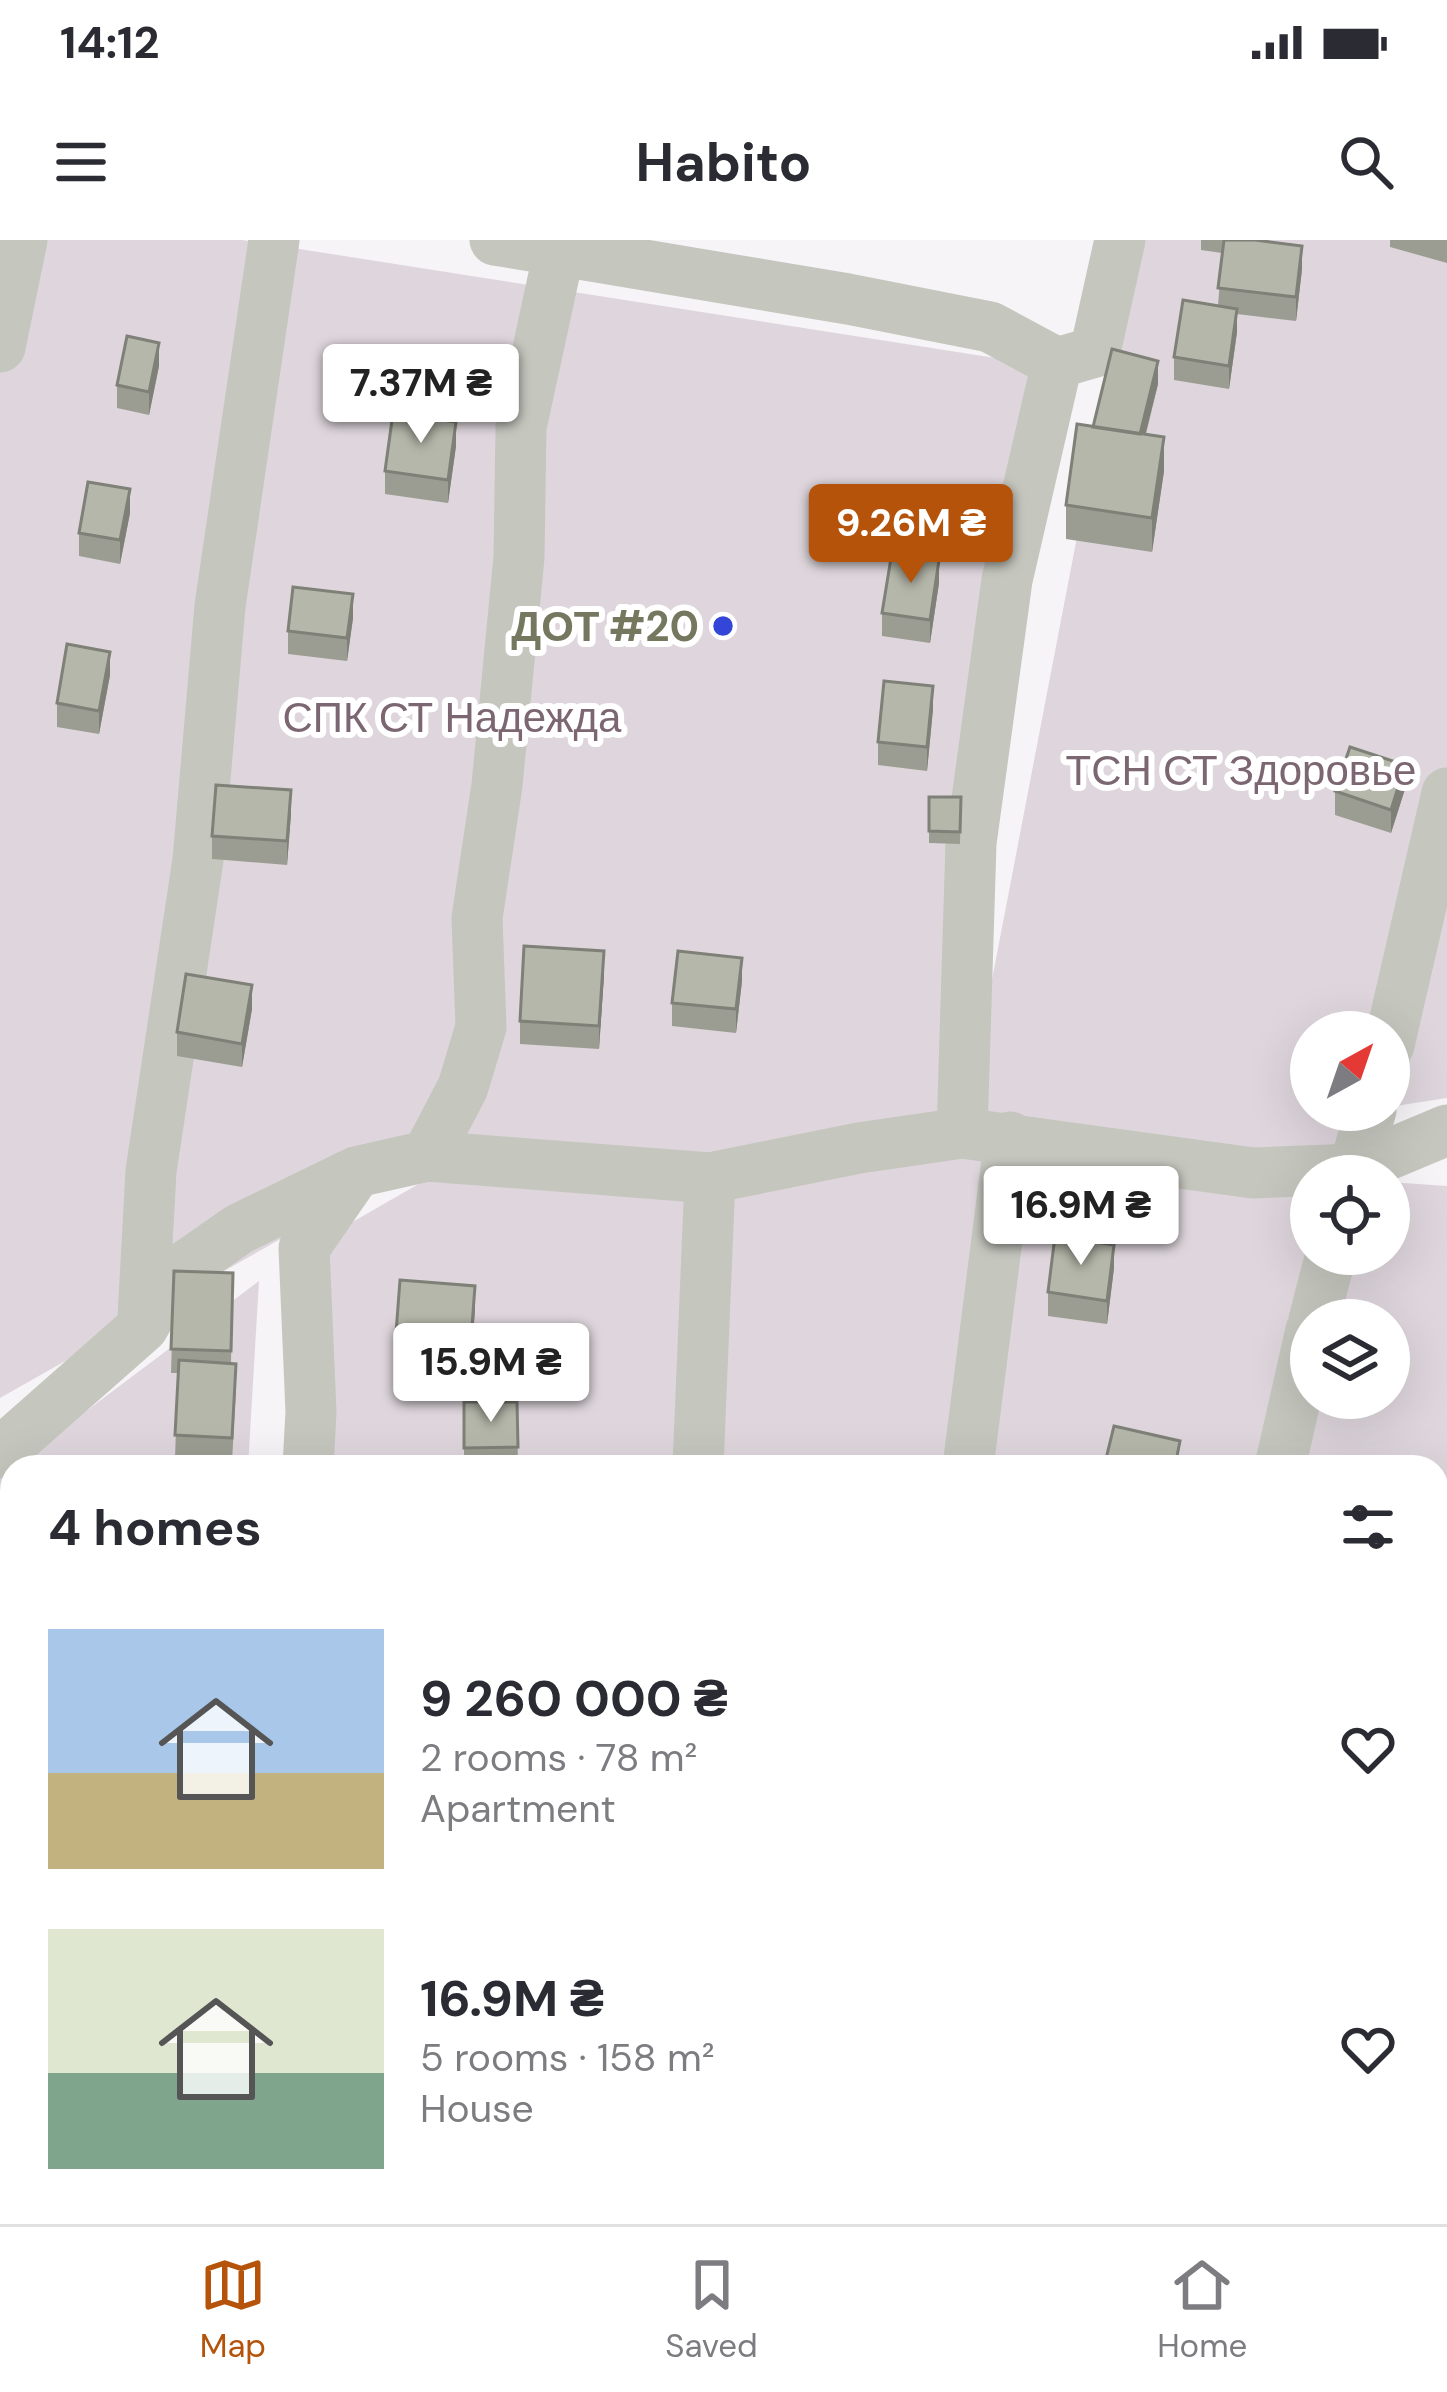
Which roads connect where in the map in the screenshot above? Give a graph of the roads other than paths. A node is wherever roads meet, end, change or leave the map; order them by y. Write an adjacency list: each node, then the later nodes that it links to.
1 (22, 240): 6 (lane)
2 (274, 240): 17 (lane)
3 (495, 240): 5 (lane)
4 (1120, 240): 7 (lane)
5 (559, 252): 7 (lane); 13 (lane)
6 (0, 346)
7 (1057, 363): 11 (lane)
8 (1447, 794): 9 (lane)
9 (1397, 1011)
10 (1447, 1130): 12 (lane)
11 (986, 1135): 15 (lane); 16 (lane); 22 (lane)
12 (1391, 1155)
13 (427, 1156): 14 (lane); 16 (lane)
14 (356, 1172): 17 (lane); 20 (lane)
15 (1290, 1173)
16 (710, 1178): 21 (lane)
17 (142, 1327): 19 (lane)
18 (1291, 1419): 23 (lane)
19 (0, 1453)
20 (309, 1455)
21 (698, 1455)
22 (969, 1455)
23 (1283, 1455)

